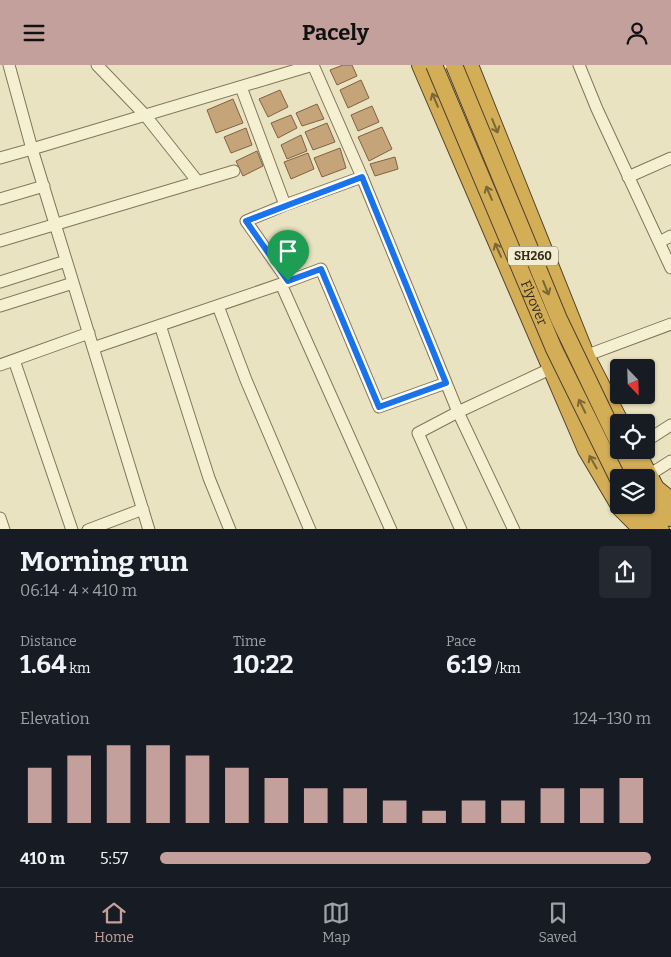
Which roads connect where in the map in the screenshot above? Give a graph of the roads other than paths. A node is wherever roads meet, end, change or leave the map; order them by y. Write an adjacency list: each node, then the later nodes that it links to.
1 (9, 65): 10 (street)
2 (97, 65): 9 (street)
3 (420, 65): 38 (highway, one-way to 3)
4 (434, 65): 47 (highway, Flyover, one-way to 4, bridge)
5 (454, 65): 43 (highway, Flyover / SH260, one-way to 43, bridge)
6 (470, 65): 35 (highway, SH260, one-way to 35)
7 (579, 65): 15 (street)
8 (241, 87): 9 (street); 14 (street); 19 (street)
9 (144, 115): 10 (street); 16 (street)
10 (32, 149): 11 (street); 17 (street)
11 (0, 157)
12 (671, 158): 15 (street)
13 (234, 171): 16 (street)
14 (362, 177): 19 (street); 39 (street)
15 (628, 177): 23 (street)
16 (198, 182): 20 (street)
17 (44, 186): 18 (street); 20 (street)
18 (0, 199)
19 (286, 205): 27 (street)
20 (55, 225): 22 (street); 24 (street)
21 (671, 236): 23 (street)
22 (0, 241)
23 (659, 242): 25 (street)
24 (66, 261): 26 (street); 28 (street)
25 (671, 268)
26 (0, 282)
27 (285, 282): 29 (street); 39 (street); 63 (street)
28 (73, 283): 30 (street); 33 (street)
29 (218, 305): 32 (street); 62 (street)
30 (0, 306)
31 (671, 324): 35 (street)
32 (160, 325): 34 (street); 61 (street)
33 (88, 333): 34 (street); 36 (street)
34 (93, 348): 53 (street)
35 (587, 357): 38 (street); 41 (highway, SH260)
36 (14, 360): 37 (street); 58 (street)
37 (0, 365)
38 (550, 369): 40 (street); 66 (highway, one-way to 38)
39 (446, 383): 40 (street)
40 (458, 413): 64 (street); 65 (street)
41 (617, 414)
42 (671, 425): 44 (street)
43 (610, 426)
44 (655, 435)
45 (628, 459): 48 (highway)
46 (671, 461): 49 (street)
47 (613, 469)
48 (636, 469)
49 (655, 469)
50 (655, 488): 51 (highway)
51 (671, 501)
52 (655, 505): 56 (highway)
53 (143, 509): 59 (street); 60 (street)
54 (642, 514): 67 (highway)
55 (0, 517): 57 (street)
56 (671, 518)
57 (4, 529)
58 (72, 529)
59 (88, 529)
60 (149, 529)
61 (230, 529)
62 (310, 529)
63 (391, 529)
64 (461, 529)
65 (514, 529)
66 (642, 529)
67 (661, 529)

